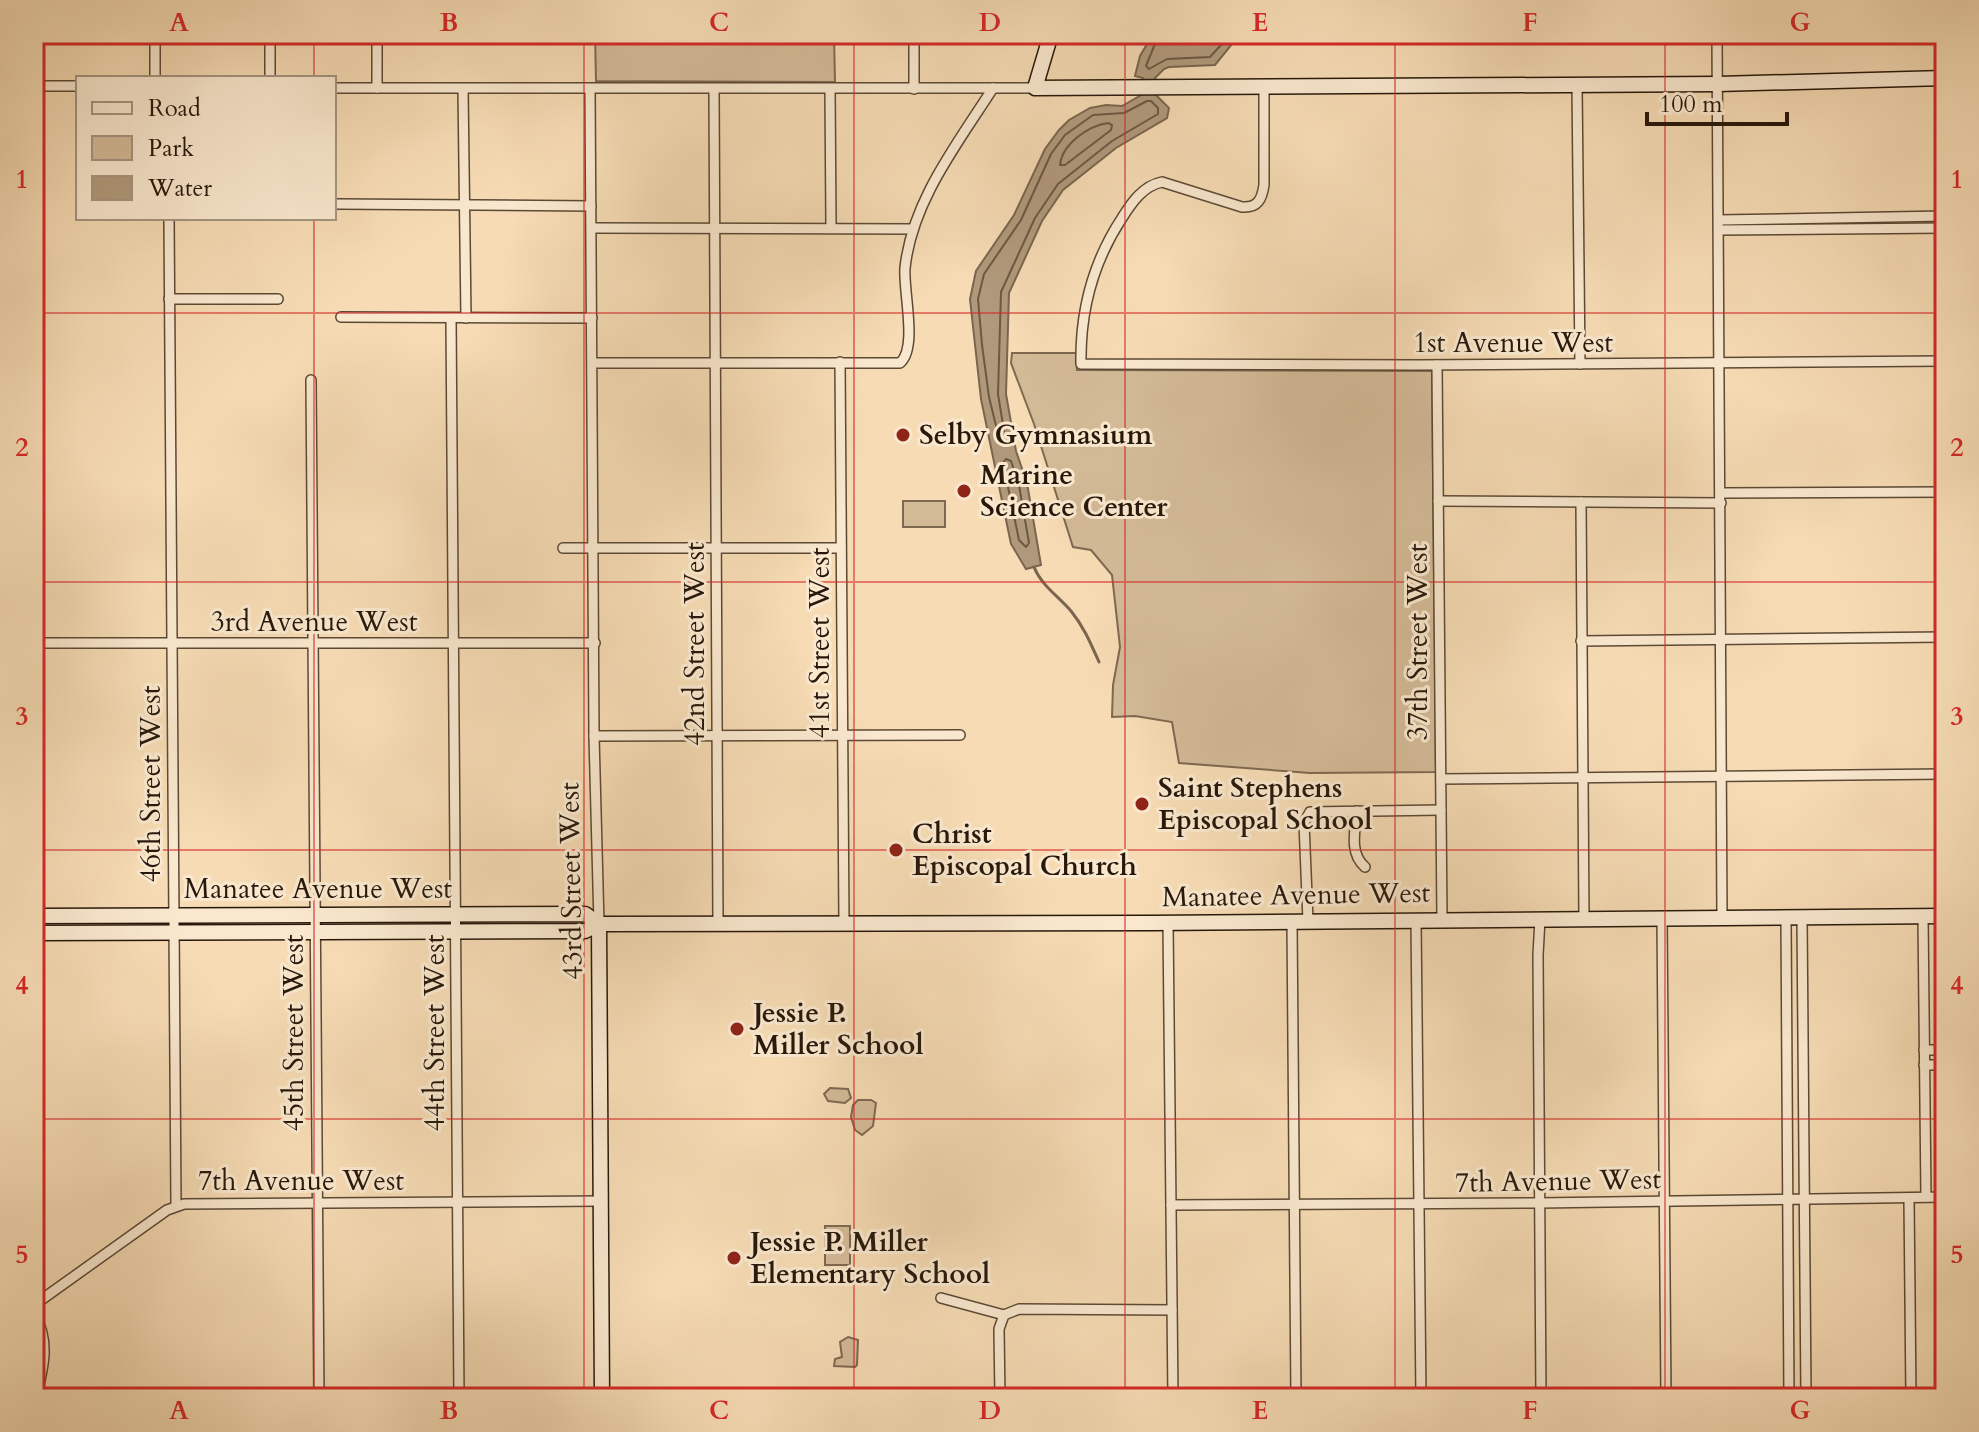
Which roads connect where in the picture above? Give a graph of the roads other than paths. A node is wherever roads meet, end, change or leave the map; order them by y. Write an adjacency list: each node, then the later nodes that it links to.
1 (155, 34): 7 (street)
2 (270, 34): 8 (street)
3 (377, 34): 16 (street)
4 (914, 34): 23 (street)
5 (1051, 34): 18 (main road)
6 (1717, 34): 10 (street)
7 (155, 76)
8 (270, 76)
9 (1945, 78): 10 (main road)
10 (1718, 84): 11 (main road); 29 (street)
11 (1577, 85): 14 (main road); 45 (street)
12 (34, 86): 13 (street)
13 (76, 86)
14 (1264, 86): 18 (main road); 47 (street, 1st Avenue West)
15 (336, 88): 16 (street)
16 (377, 88): 19 (street)
17 (993, 88): 18 (street); 23 (street); 34 (street)
18 (1035, 88)
19 (463, 89): 20 (street); 25 (street)
20 (590, 89): 21 (street); 26 (street, 43rd Street West)
21 (714, 89): 22 (street); 30 (street, 42nd Street West)
22 (830, 89): 23 (street); 31 (street)
23 (914, 89)
24 (337, 204): 25 (street)
25 (465, 205): 26 (street); 39 (street)
26 (591, 206): 32 (street, 43rd Street West)
27 (1945, 216): 29 (street)
28 (169, 220): 35 (street, 46th Street West)
29 (1719, 225): 33 (street); 46 (street)
30 (714, 227): 31 (street); 32 (street); 44 (street, 42nd Street West)
31 (831, 227): 34 (street)
32 (592, 228): 40 (street, 43rd Street West)
33 (1945, 228)
34 (913, 229): 42 (street)
35 (169, 299): 36 (street); 63 (street, 46th Street West)
36 (278, 299)
37 (341, 317): 38 (street)
38 (451, 318): 39 (street); 61 (street, 44th Street West)
39 (466, 318): 40 (street)
40 (592, 318): 43 (street, 43rd Street West)
41 (1945, 361): 46 (street, 1st Avenue West)
42 (840, 362): 44 (street); 56 (street, 41st Street West)
43 (593, 363): 44 (street); 54 (street, 43rd Street West)
44 (715, 363): 55 (street, 42nd Street West)
45 (1580, 364): 46 (street, 1st Avenue West); 47 (street, 1st Avenue West)
46 (1720, 364): 50 (street)
47 (1437, 365): 51 (street, 37th Street West)
48 (311, 380): 64 (street, 45th Street West)
49 (1945, 492): 50 (street)
50 (1721, 498): 52 (street); 58 (street)
51 (1438, 501): 52 (street); 72 (street, 37th Street West)
52 (1581, 502): 59 (street)
53 (563, 548): 54 (street)
54 (594, 548): 55 (street); 62 (street, 43rd Street West)
55 (717, 548): 56 (street); 67 (street, 42nd Street West)
56 (841, 548): 68 (street, 41st Street West)
57 (1945, 637): 58 (street)
58 (1722, 640): 59 (street); 70 (street)
59 (1581, 641): 71 (street)
60 (34, 643): 63 (street, 3rd Avenue West)
61 (454, 643): 62 (street, 3rd Avenue West); 64 (street, 3rd Avenue West); 76 (street, 44th Street West)
62 (595, 643): 66 (street, 43rd Street West)
63 (172, 644): 64 (street, 3rd Avenue West); 77 (street, 46th Street West)
64 (313, 644): 78 (street, 45th Street West)
65 (960, 735): 68 (street)
66 (594, 736): 67 (street); 92 (street, 43rd Street West)
67 (718, 736): 68 (street); 93 (street, 42nd Street West)
68 (842, 736): 94 (street, 41st Street West)
69 (1945, 774): 70 (street)
70 (1723, 777): 71 (street); 82 (street)
71 (1582, 778): 72 (street); 87 (street)
72 (1441, 779): 73 (street, 37th Street West)
73 (1441, 810): 74 (street); 89 (street, 37th Street West)
74 (1357, 811): 75 (street); 90 (street)
75 (1365, 867)
76 (456, 914): 78 (main road, Manatee Avenue West); 92 (main road, Manatee Avenue West); 96 (street, 44th Street West)
77 (174, 915): 78 (main road, Manatee Avenue West); 79 (main road, Manatee Avenue West); 98 (street, 46th Street West)
78 (315, 915): 95 (street, 45th Street West)
79 (34, 916)
80 (1923, 916): 81 (main road, Manatee Avenue West); 84 (main road, Manatee Avenue West); 99 (street)
81 (1945, 916)
82 (1722, 917): 83 (main road, Manatee Avenue West); 85 (main road, Manatee Avenue West)
83 (1786, 917): 84 (main road, Manatee Avenue West); 106 (street)
84 (1802, 917): 107 (street)
85 (1662, 918): 87 (main road, Manatee Avenue West); 110 (street)
86 (1540, 919): 87 (main road, Manatee Avenue West); 89 (main road, Manatee Avenue West); 112 (street)
87 (1584, 919)
88 (1416, 920): 89 (main road, Manatee Avenue West); 90 (main road, Manatee Avenue West); 114 (street)
89 (1442, 920)
90 (1300, 922): 91 (main road, Manatee Avenue West); 113 (street)
91 (1168, 923): 94 (main road, Manatee Avenue West); 115 (street)
92 (599, 924): 93 (main road, Manatee Avenue West); 96 (main road, Manatee Avenue West); 108 (main road, 43rd Street West)
93 (718, 924): 94 (main road, Manatee Avenue West)
94 (844, 924)
95 (315, 932): 96 (main road, Manatee Avenue West); 98 (main road, Manatee Avenue West); 111 (street, 45th Street West)
96 (456, 932): 109 (street, 44th Street West)
97 (34, 933): 98 (main road, Manatee Avenue West)
98 (174, 933): 116 (street, 46th Street West)
99 (1924, 1050): 100 (street); 101 (street)
100 (1945, 1050)
101 (1924, 1065): 102 (street); 103 (street)
102 (1945, 1065)
103 (1926, 1197): 104 (street, 7th Avenue West); 105 (street, 7th Avenue West)
104 (1945, 1197)
105 (1909, 1198): 107 (street, 7th Avenue West); 134 (street)
106 (1788, 1199): 107 (street, 7th Avenue West); 110 (street, 7th Avenue West); 132 (street)
107 (1805, 1199): 133 (street)
108 (601, 1201): 109 (street, 7th Avenue West); 125 (main road, 43rd Street West)
109 (458, 1202): 111 (street, 7th Avenue West); 124 (street, 44th Street West)
110 (1665, 1202): 112 (street, 7th Avenue West); 131 (street)
111 (317, 1203): 116 (street, 7th Avenue West); 123 (street, 45th Street West)
112 (1539, 1203): 114 (street, 7th Avenue West); 130 (street)
113 (1294, 1204): 114 (street, 7th Avenue West); 115 (street, 7th Avenue West); 128 (street)
114 (1419, 1204): 129 (street)
115 (1171, 1205): 119 (street)
116 (176, 1206): 118 (street, 7th Avenue West)
117 (941, 1298): 121 (street)
118 (34, 1305)
119 (1172, 1310): 121 (street); 127 (street)
120 (34, 1313): 122 (street)
121 (1004, 1315): 126 (street)
122 (36, 1398)
123 (319, 1398)
124 (459, 1398)
125 (602, 1398)
126 (1000, 1398)
127 (1173, 1398)
128 (1296, 1398)
129 (1421, 1398)
130 (1541, 1398)
131 (1666, 1398)
132 (1789, 1398)
133 (1806, 1398)
134 (1911, 1398)

